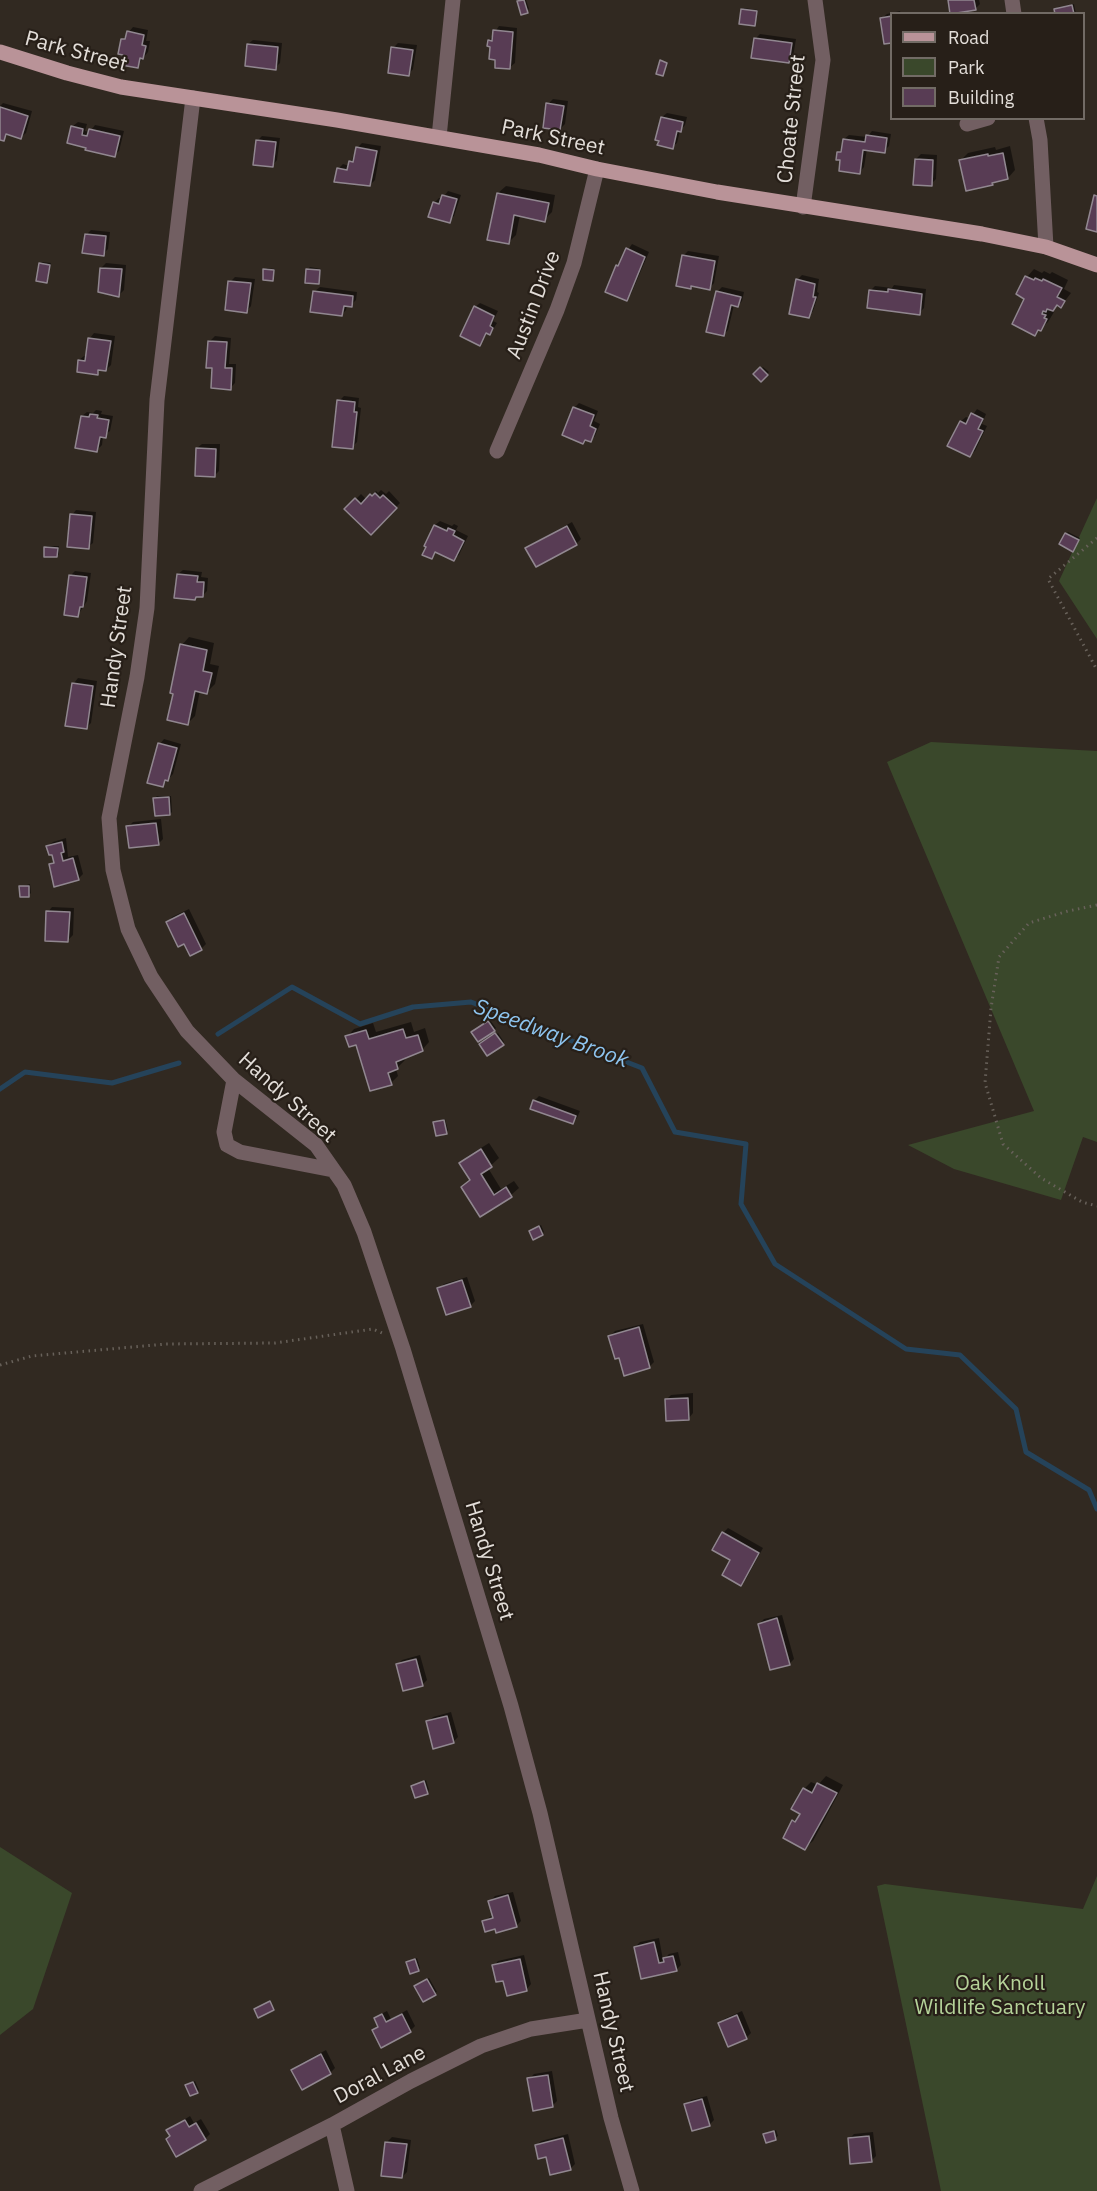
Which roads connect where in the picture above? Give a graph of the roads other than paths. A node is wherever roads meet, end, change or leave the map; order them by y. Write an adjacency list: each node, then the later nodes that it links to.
1 (453, 0): 8 (street)
2 (816, 0): 10 (street, Choate Street)
3 (0, 52): 4 (main road, Park Street)
4 (193, 98): 8 (main road, Park Street); 14 (street, Handy Street)
5 (981, 120): 7 (street)
6 (1036, 120): 11 (street)
7 (967, 124)
8 (439, 137): 9 (main road, Park Street)
9 (597, 169): 10 (main road, Park Street); 13 (street, Austin Drive)
10 (803, 207): 11 (main road, Park Street)
11 (1046, 247): 12 (main road, Park Street)
12 (1097, 265)
13 (497, 451)
14 (234, 1080): 15 (street, Handy Street); 15 (street)
15 (333, 1170): 16 (street, Handy Street)
16 (588, 2020): 17 (street, Doral Lane); 20 (street, Handy Street)
17 (332, 2125): 18 (street, Doral Lane); 19 (street)
18 (201, 2191)
19 (347, 2191)
20 (632, 2191)

